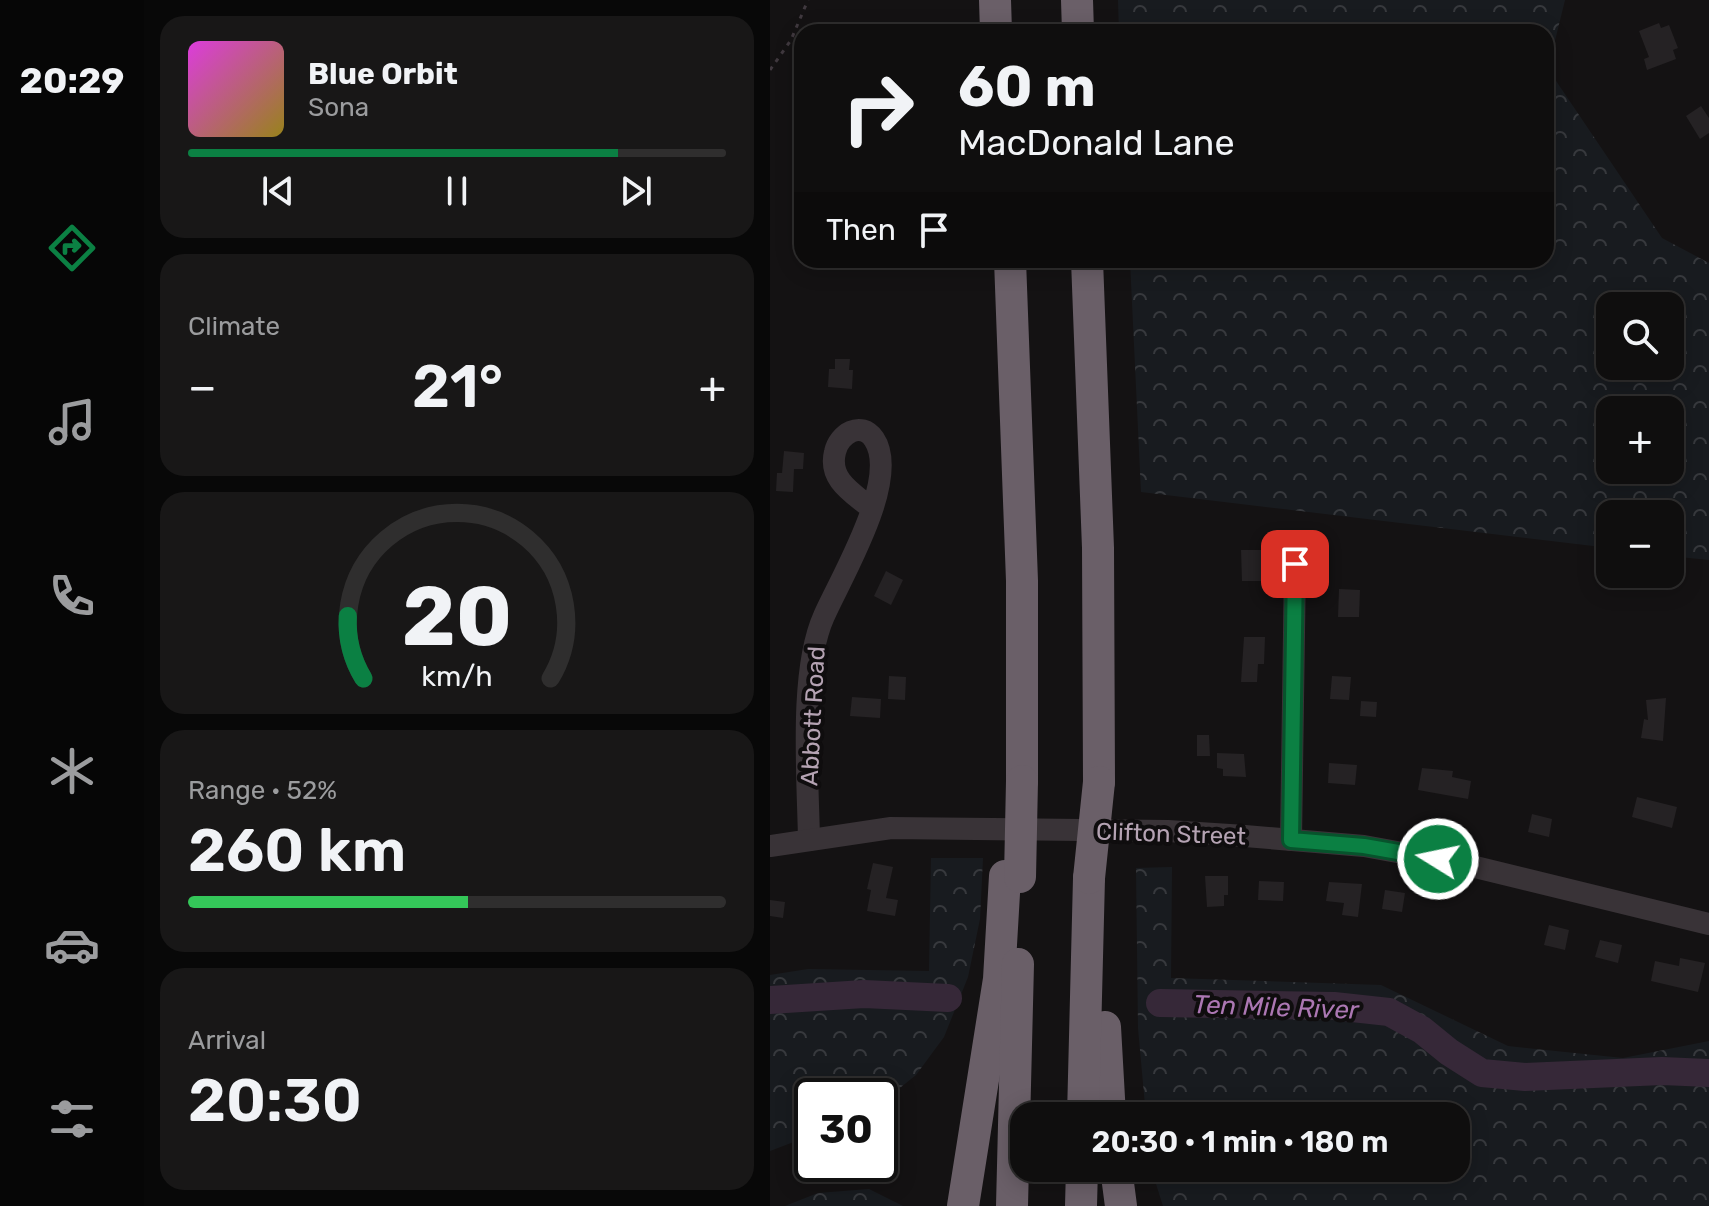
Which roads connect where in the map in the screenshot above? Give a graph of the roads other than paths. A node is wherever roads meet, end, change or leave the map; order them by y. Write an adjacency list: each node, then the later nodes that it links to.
1 (995, 0): 3 (highway)
2 (1077, 0): 4 (highway)
3 (996, 24)
4 (1078, 24)
5 (1001, 268): 10 (highway)
6 (1010, 268): 10 (highway)
7 (1087, 268): 15 (highway, bridge)
8 (872, 509): 11 (street, Abbott Road)
9 (1295, 564): 12 (street)
10 (1014, 781): 14 (highway)
11 (809, 840): 12 (street, Clifton Street); 13 (street, Clifton Street)
12 (1291, 840): 16 (street, Clifton Street)
13 (770, 846)
14 (1012, 877): 21 (highway); 22 (highway)
15 (1096, 878): 17 (highway); 18 (highway)
16 (1709, 924)
17 (1084, 1102)
18 (1109, 1102)
19 (1082, 1182): 23 (highway)
20 (1118, 1182): 24 (highway)
21 (963, 1206)
22 (1012, 1206)
23 (1081, 1206)
24 (1121, 1206)

